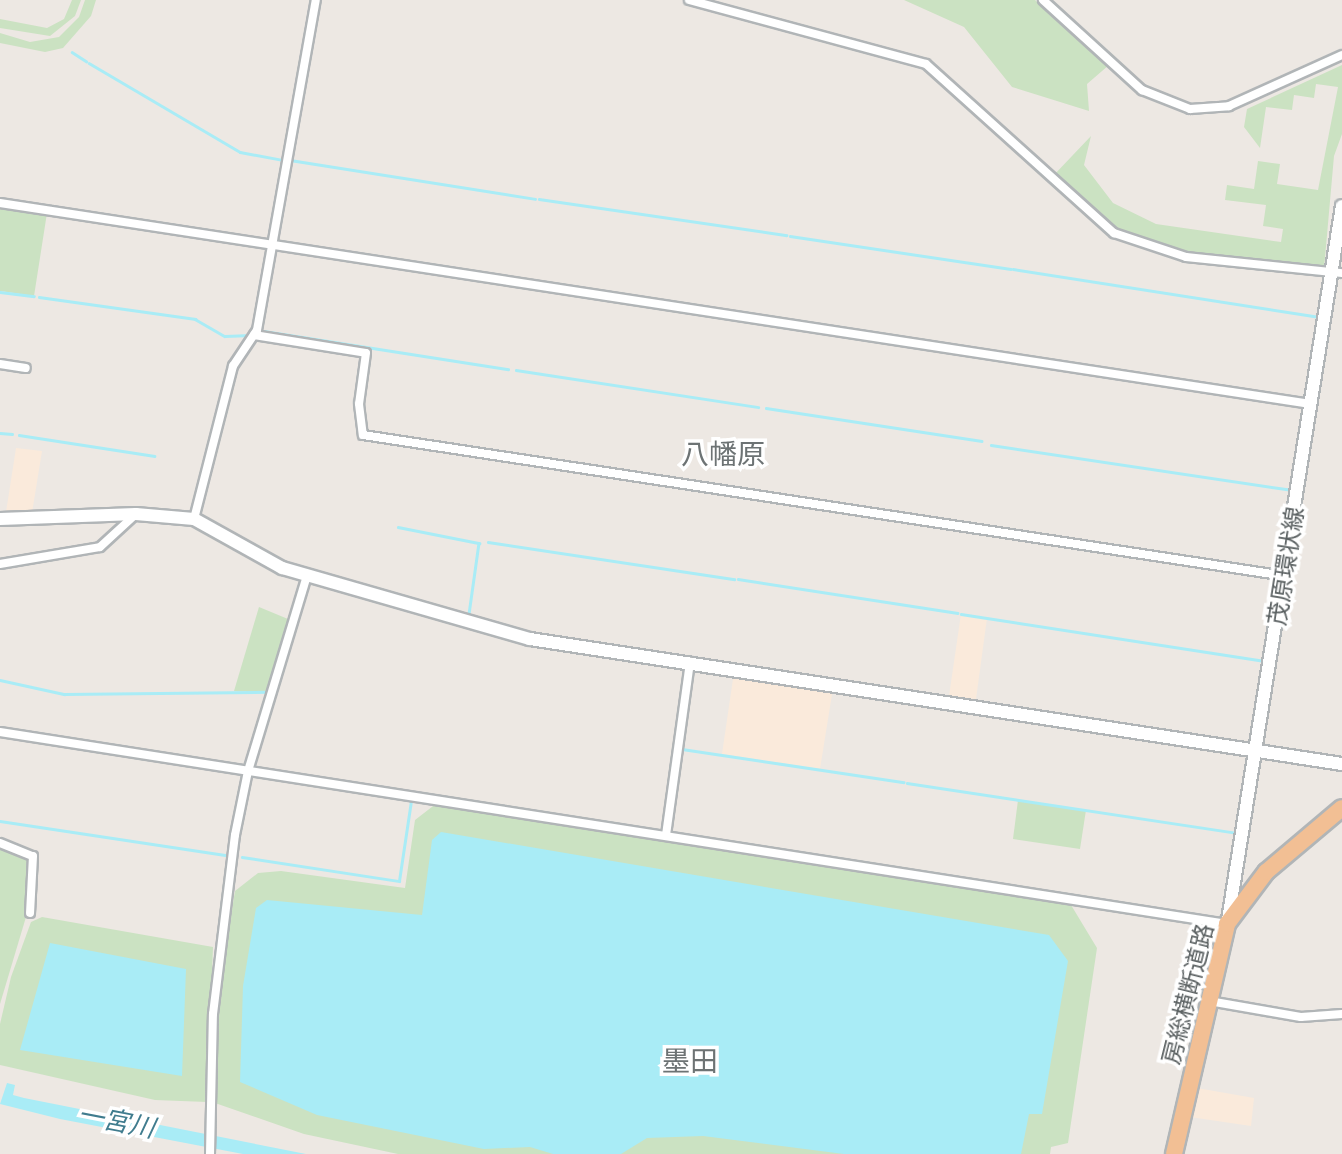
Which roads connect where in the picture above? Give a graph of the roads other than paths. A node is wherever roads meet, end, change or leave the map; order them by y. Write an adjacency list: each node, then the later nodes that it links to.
1 (316, 0): 7 (street)
2 (689, 0): 8 (street)
3 (1044, 0): 4 (street)
4 (1342, 55)
5 (0, 203): 7 (street)
6 (1342, 206): 8 (street, 茂原環状線)
7 (272, 246): 9 (street); 12 (street)
8 (1337, 273): 12 (street, 茂原環状線)
9 (254, 335): 15 (street); 18 (street)
10 (0, 363): 11 (street)
11 (26, 368)
12 (1311, 404): 18 (street, 茂原環状線)
13 (136, 514): 14 (street); 15 (street); 16 (street)
14 (0, 519)
15 (194, 519): 17 (street)
16 (0, 564)
17 (306, 576): 19 (street); 23 (street)
18 (1285, 576): 21 (street, 茂原環状線)
19 (690, 662): 21 (street); 25 (street)
20 (0, 733): 23 (street)
21 (1256, 749): 22 (street); 28 (street, 茂原環状線)
22 (1342, 764)
23 (248, 771): 25 (street); 31 (street)
24 (1342, 808): 28 (highway, 房総横断道路)
25 (666, 835): 28 (street)
26 (0, 843): 27 (street)
27 (30, 913)
28 (1227, 924): 29 (highway, 房総横断道路)
29 (1207, 1000): 30 (street); 32 (highway, 房総横断道路)
30 (1342, 1014)
31 (210, 1154)
32 (1174, 1154)

